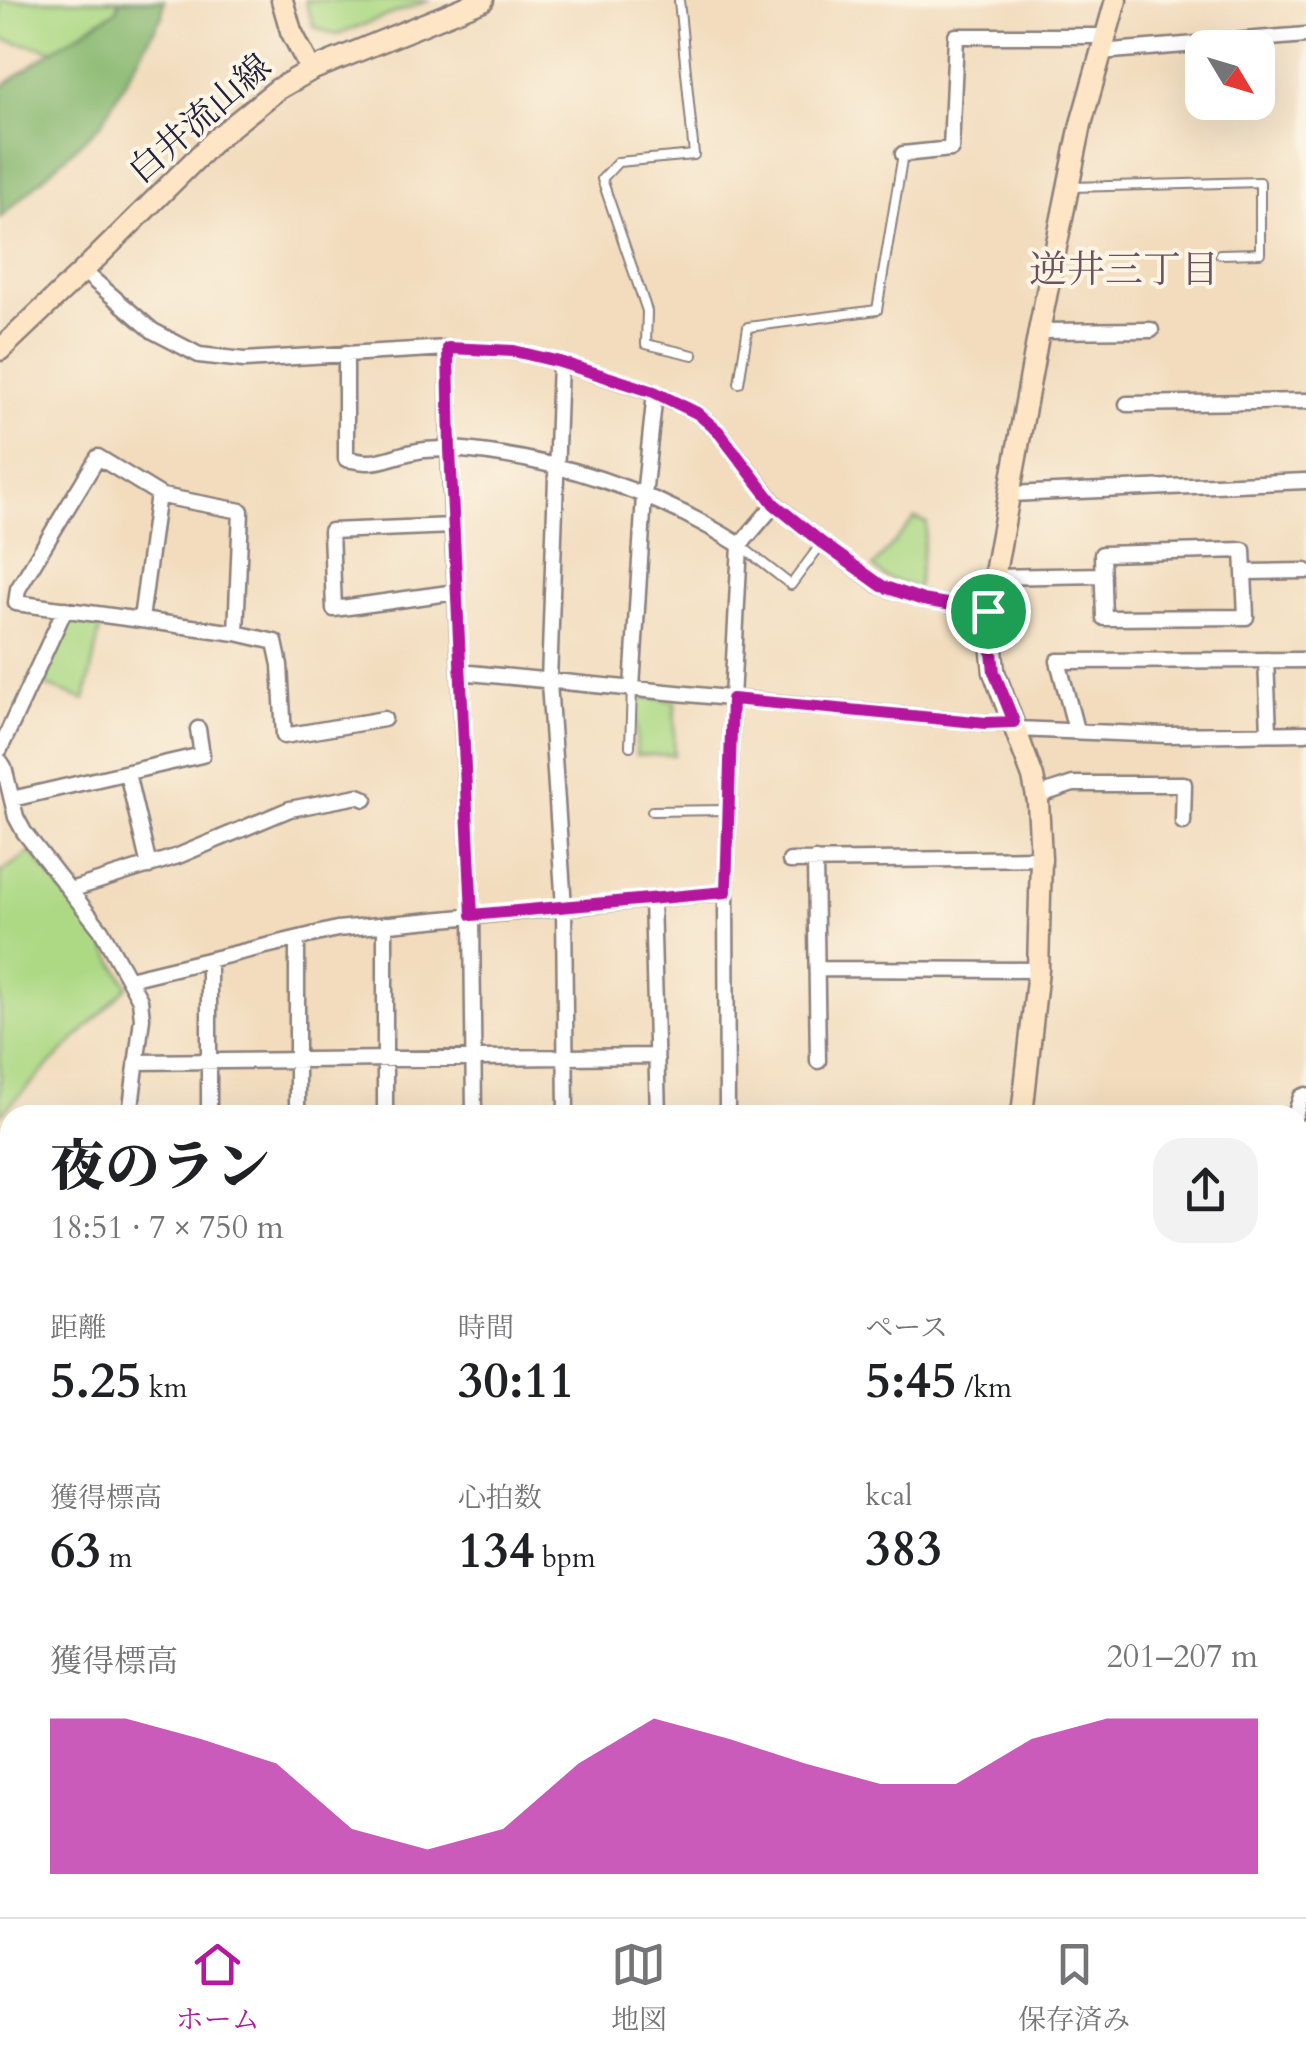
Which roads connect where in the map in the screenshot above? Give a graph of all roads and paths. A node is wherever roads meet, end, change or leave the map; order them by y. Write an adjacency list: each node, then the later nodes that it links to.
1 (282, 0): 7 (street)
2 (483, 0): 7 (street, 白井流山線)
3 (679, 0): 17 (lane)
4 (1116, 0): 6 (street)
5 (1306, 35): 6 (street)
6 (1103, 44): 8 (street); 9 (street)
7 (311, 70): 11 (street, 白井流山線)
8 (903, 154): 19 (lane)
9 (1068, 187): 10 (lane); 13 (street)
10 (1220, 254)
11 (84, 272): 15 (street, 白井流山線); 16 (street)
12 (1151, 330): 13 (street)
13 (1039, 331): 27 (street)
14 (448, 348): 16 (street); 18 (street); 23 (street)
15 (0, 350)
16 (346, 354): 23 (street)
17 (693, 355)
18 (560, 362): 20 (street); 24 (street)
19 (739, 383)
20 (654, 392): 28 (street); 29 (street)
21 (1306, 401): 22 (street)
22 (1127, 404)
23 (450, 449): 24 (street); 30 (street)
24 (556, 466): 28 (street); 45 (street)
25 (1306, 481): 27 (street)
26 (158, 494): 38 (street); 40 (street); 41 (street)
27 (1010, 494): 36 (street)
28 (644, 496): 32 (street); 46 (street)
29 (774, 504): 31 (street); 32 (street)
30 (453, 526): 37 (street); 37 (street)
31 (822, 543): 32 (lane); 39 (street)
32 (740, 544): 47 (street)
33 (1306, 571): 34 (street)
34 (1246, 572): 35 (street); 35 (street)
35 (1102, 575): 36 (street)
36 (995, 577): 39 (street)
37 (456, 592): 44 (street)
38 (65, 610): 40 (street); 55 (street)
39 (988, 611): 49 (street)
40 (141, 619): 41 (street)
41 (236, 633): 48 (street)
42 (1266, 660): 43 (street); 51 (street); 52 (street)
43 (1306, 660)
44 (460, 672): 45 (street); 72 (street)
45 (550, 682): 46 (street); 71 (street)
46 (632, 688): 47 (street); 54 (lane)
47 (732, 699): 49 (street); 61 (street)
48 (384, 719)
49 (1015, 725): 51 (street); 58 (street)
50 (198, 729): 57 (street)
51 (1076, 730): 52 (street)
52 (1269, 732): 53 (street)
53 (1306, 732)
54 (630, 746)
55 (0, 749)
56 (0, 761): 59 (street)
57 (127, 773): 59 (street); 67 (street)
58 (1036, 796): 63 (street); 64 (street)
59 (12, 799): 68 (street)
60 (365, 799): 67 (street)
61 (728, 810): 62 (lane); 69 (street)
62 (652, 811)
63 (1183, 822)
64 (1041, 858): 65 (street); 77 (street)
65 (815, 860): 66 (street); 76 (street)
66 (790, 861)
67 (149, 866): 68 (street)
68 (70, 890): 78 (street)
69 (726, 892): 70 (street); 94 (street)
70 (652, 900): 71 (street); 79 (street)
71 (564, 907): 72 (street); 80 (street)
72 (472, 915): 73 (street); 81 (street)
73 (384, 924): 74 (street); 82 (street)
74 (297, 939): 75 (street); 83 (street)
75 (208, 962): 78 (street); 84 (street)
76 (818, 969): 77 (street); 85 (street)
77 (1038, 970): 95 (street)
78 (130, 980): 86 (street)
79 (656, 1056): 80 (street); 93 (street)
80 (566, 1057): 81 (street); 92 (street)
81 (473, 1058): 82 (street); 91 (street)
82 (385, 1059): 83 (street); 90 (street)
83 (297, 1060): 84 (street); 89 (street)
84 (209, 1061): 86 (street); 88 (street)
85 (818, 1061)
86 (136, 1062): 87 (street)
87 (131, 1105)
88 (209, 1105)
89 (297, 1105)
90 (385, 1105)
91 (474, 1105)
92 (566, 1105)
93 (658, 1105)
94 (727, 1105)
95 (1023, 1105)

